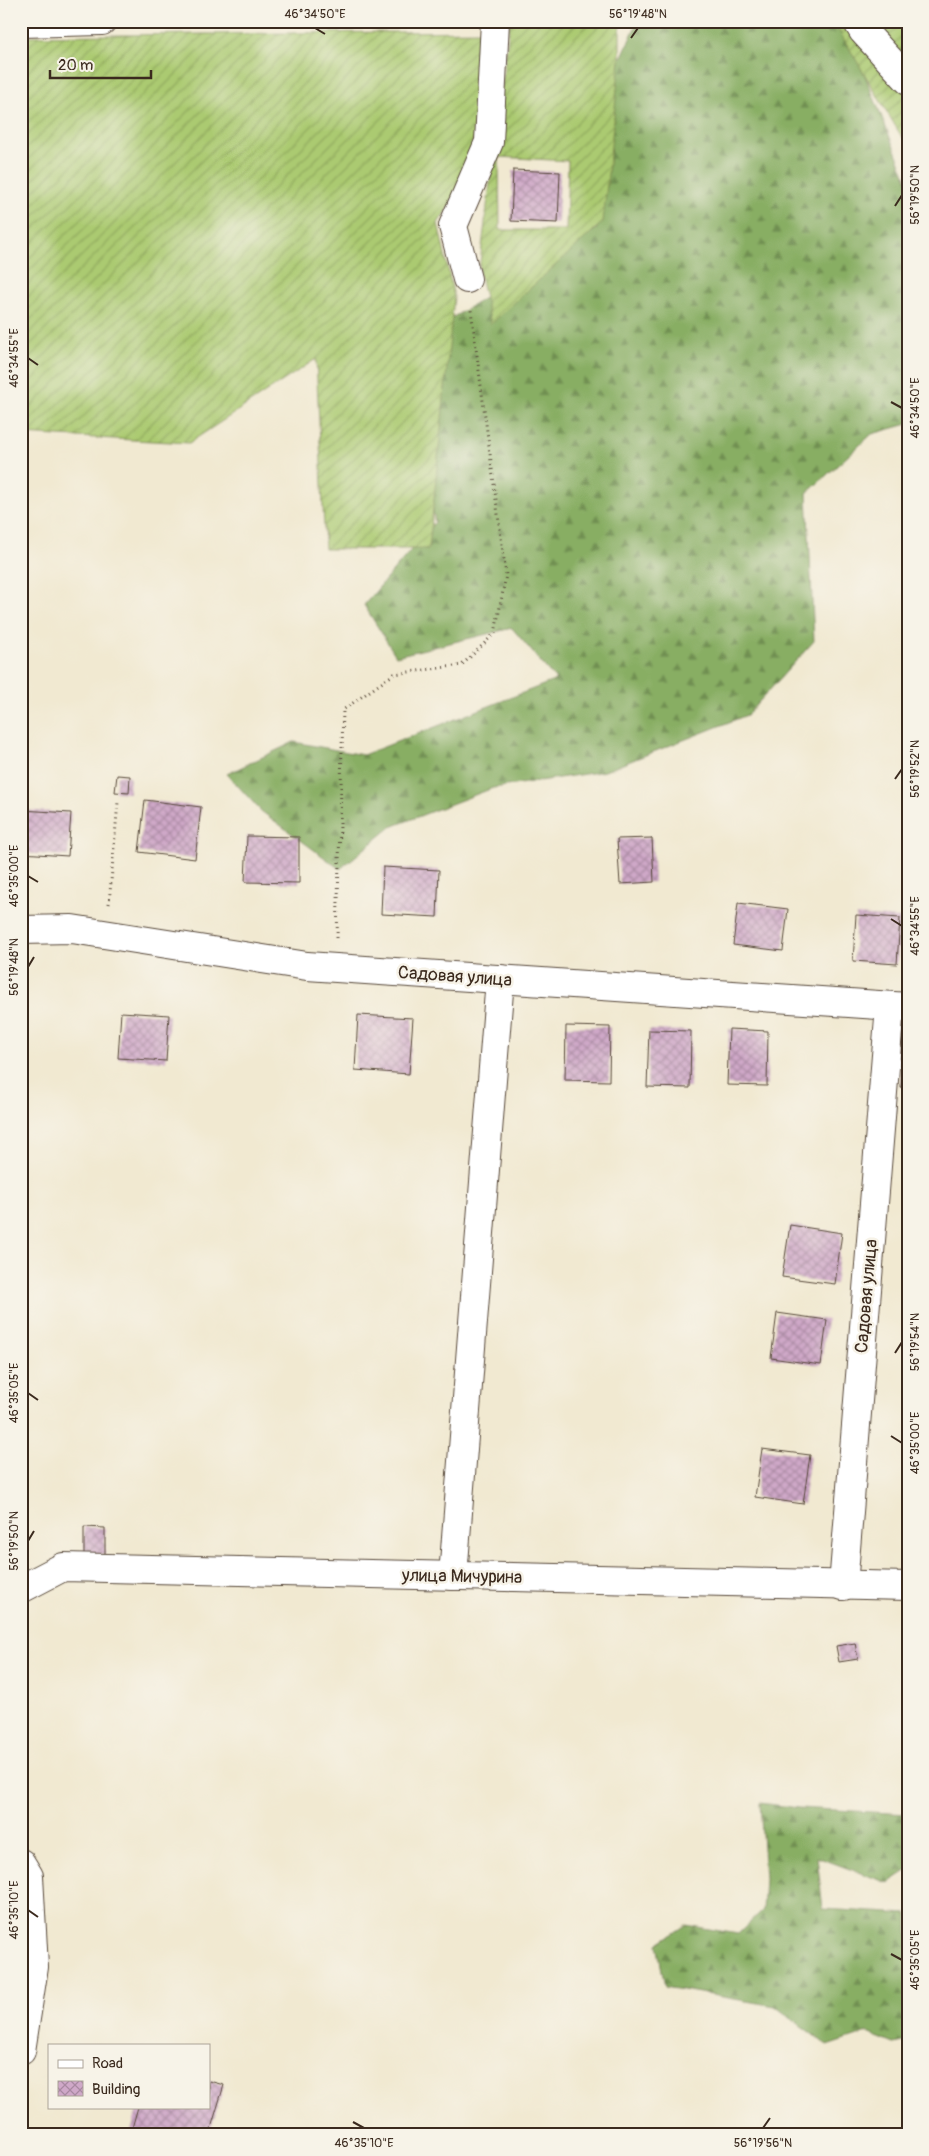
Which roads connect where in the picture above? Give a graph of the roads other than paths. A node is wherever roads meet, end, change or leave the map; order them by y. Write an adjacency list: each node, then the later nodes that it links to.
1 (102, 21): 4 (street)
2 (495, 21): 6 (street)
3 (857, 21): 5 (street)
4 (21, 23)
5 (908, 80)
6 (467, 279)
7 (21, 930): 8 (street, Садовая улица)
8 (500, 980): 9 (street, Садовая улица); 10 (street)
9 (899, 1006): 11 (street, Садовая улица)
10 (453, 1576): 11 (street, улица Мичурина); 13 (street, улица Мичурина)
11 (843, 1586): 12 (street, улица Мичурина)
12 (908, 1586)
13 (21, 1590)
14 (21, 1863): 15 (street)
15 (21, 2051)

